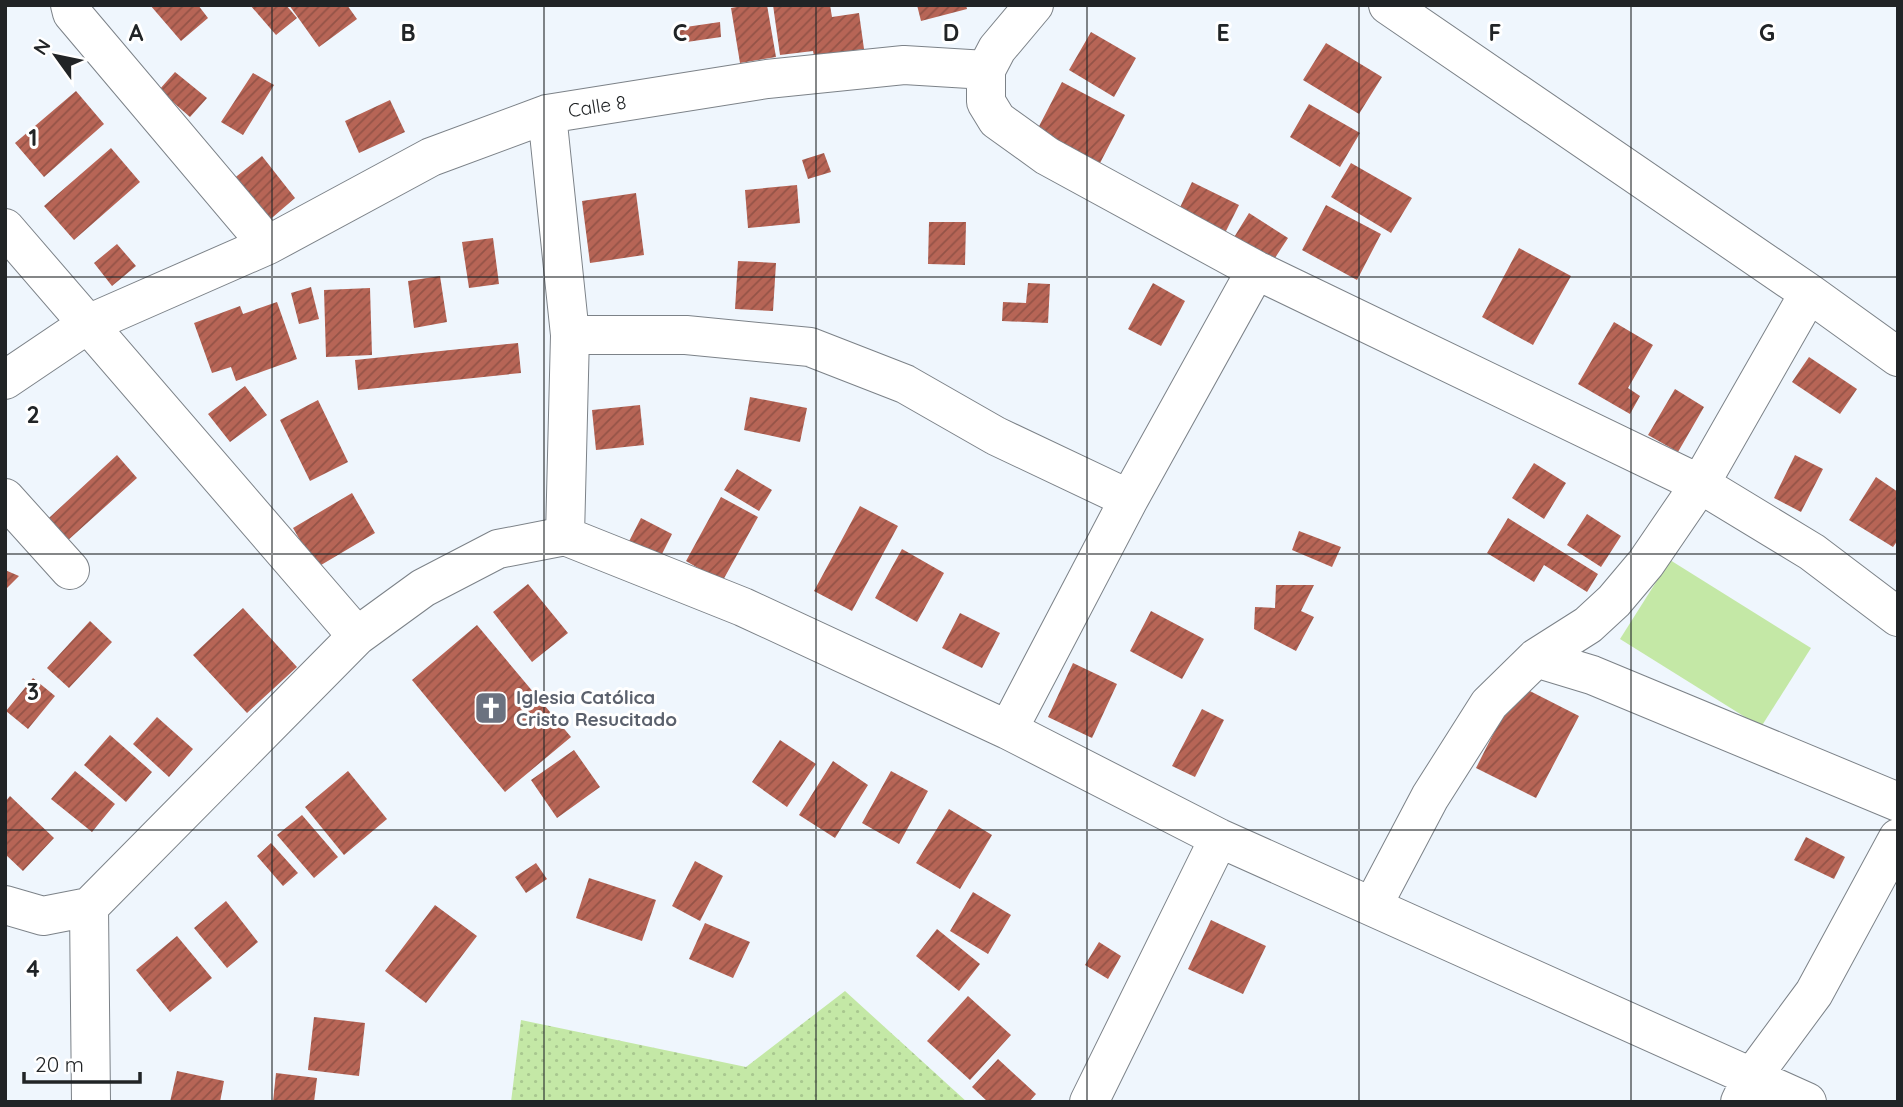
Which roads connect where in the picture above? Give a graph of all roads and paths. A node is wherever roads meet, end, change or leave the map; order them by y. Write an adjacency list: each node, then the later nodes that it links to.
1 (70, 5): 7 (street)
2 (1034, 5): 4 (street)
3 (1388, 5): 9 (street)
4 (986, 70): 5 (street, Calle 8); 8 (street)
5 (547, 114): 7 (street); 11 (street, Calle 8)
6 (5, 228): 10 (street)
7 (268, 246): 10 (street)
8 (1256, 270): 14 (street); 16 (street)
9 (1809, 293): 12 (street); 14 (street)
10 (88, 324): 13 (street); 20 (street)
11 (570, 335): 16 (street); 17 (street, Calle 8)
12 (1898, 357)
13 (5, 380)
14 (1700, 484): 19 (street); 21 (street)
15 (5, 498): 18 (street)
16 (1129, 499): 22 (street)
17 (565, 536): 20 (street); 22 (street)
18 (70, 570)
19 (1898, 617)
20 (357, 636): 28 (street)
21 (1536, 657): 23 (street); 27 (street)
22 (1008, 730): 24 (street)
23 (1898, 802)
24 (1219, 838): 27 (street); 31 (street)
25 (1898, 838): 29 (street)
26 (5, 905): 28 (street)
27 (1373, 905): 29 (street)
28 (89, 907): 30 (street)
29 (1746, 1089): 32 (street)
30 (91, 1102)
31 (1089, 1102)
32 (1808, 1102)

